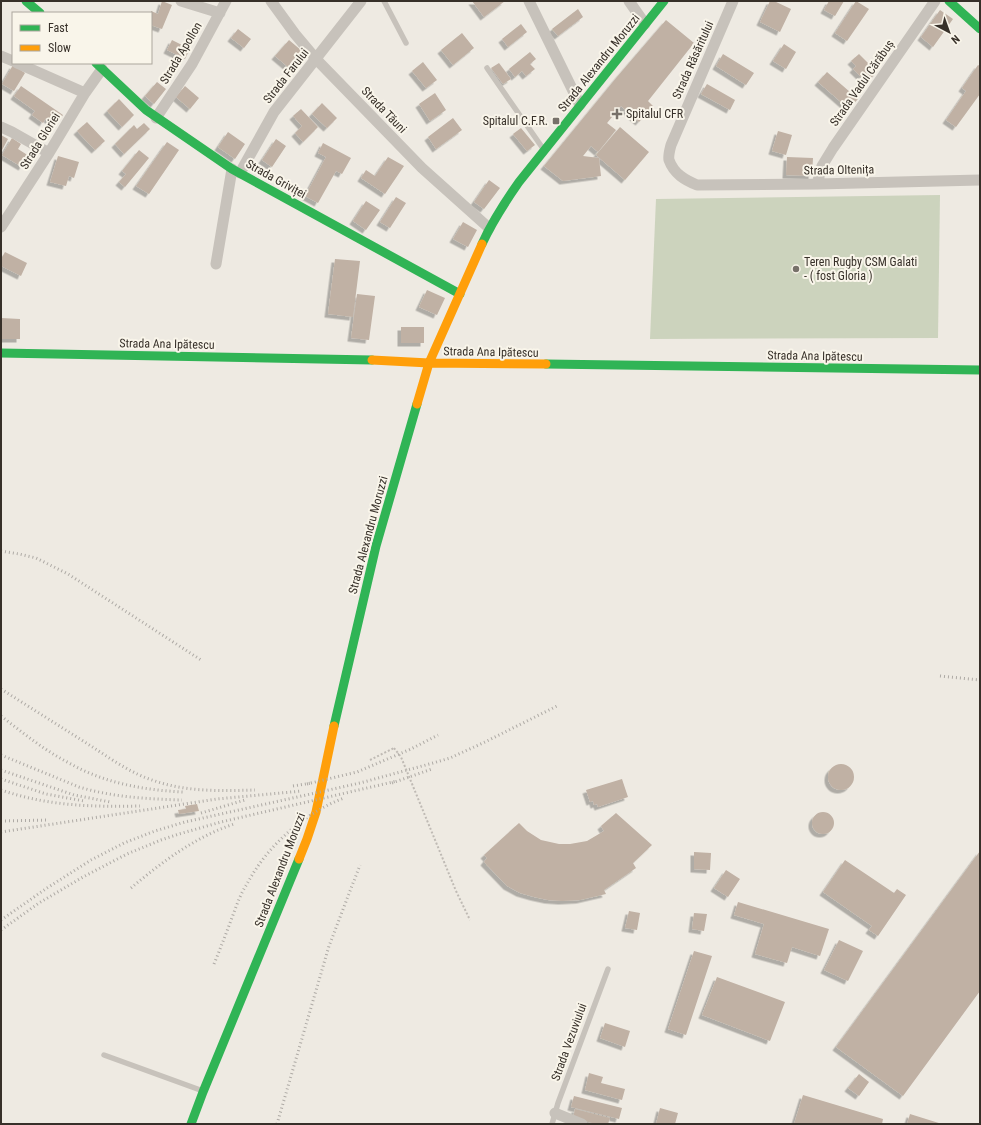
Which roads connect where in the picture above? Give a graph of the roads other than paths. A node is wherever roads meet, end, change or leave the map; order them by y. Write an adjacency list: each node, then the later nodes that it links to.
1 (26, 1): 13 (street)
2 (181, 1): 14 (street)
3 (226, 1): 14 (street, Strada Apollon)
4 (271, 1): 19 (street, Strada Tăuni)
5 (361, 1): 19 (street, Strada Farului)
6 (384, 1): 17 (lane)
7 (529, 1): 25 (street)
8 (629, 1): 15 (street)
9 (664, 1): 15 (street, Strada Alexandru Moruzzi)
10 (733, 1): 33 (street, Strada Răsăritului)
11 (935, 1): 32 (street, Strada Vadul Cărăbuș)
12 (948, 1): 16 (street)
13 (39, 12)
14 (220, 13): 26 (street, Strada Apollon)
15 (645, 24): 25 (street, Strada Alexandru Moruzzi)
16 (980, 29)
17 (406, 43)
18 (1, 56): 20 (street)
19 (316, 59): 30 (street, Strada Farului); 35 (street, Strada Tăuni)
20 (12, 61)
21 (19, 64): 24 (street)
22 (99, 66): 24 (street, Strada Gloriei); 26 (street, Strada Griviței)
23 (487, 68): 28 (lane)
24 (85, 93): 29 (street, Strada Gloriei)
25 (580, 106): 28 (street, Strada Alexandru Moruzzi)
26 (156, 118): 30 (street, Strada Griviței)
27 (1, 127): 29 (street)
28 (544, 151): 35 (street, Strada Alexandru Moruzzi)
29 (49, 153): 34 (street, Strada Gloriei)
30 (236, 171): 36 (street, Strada Farului); 37 (street, Strada Griviței)
31 (980, 180): 32 (street, Strada Oltenița)
32 (817, 184): 33 (street, Strada Oltenița)
33 (698, 185)
34 (1, 227)
35 (489, 228): 37 (street, Strada Alexandru Moruzzi)
36 (216, 264)
37 (460, 294): 39 (street, Strada Alexandru Moruzzi)
38 (1, 353): 39 (street, Strada Ana Ipătescu)
39 (429, 363): 40 (street, Strada Ana Ipătescu); 43 (street, Strada Alexandru Moruzzi)
40 (980, 370)
41 (608, 968): 44 (lane, Strada Vezuviului)
42 (104, 1055): 43 (lane)
43 (203, 1092): 45 (street, Strada Alexandru Moruzzi)
44 (555, 1113): 46 (lane, Strada Vezuviului); 47 (street)
45 (191, 1124)
46 (552, 1124)
47 (582, 1124)

